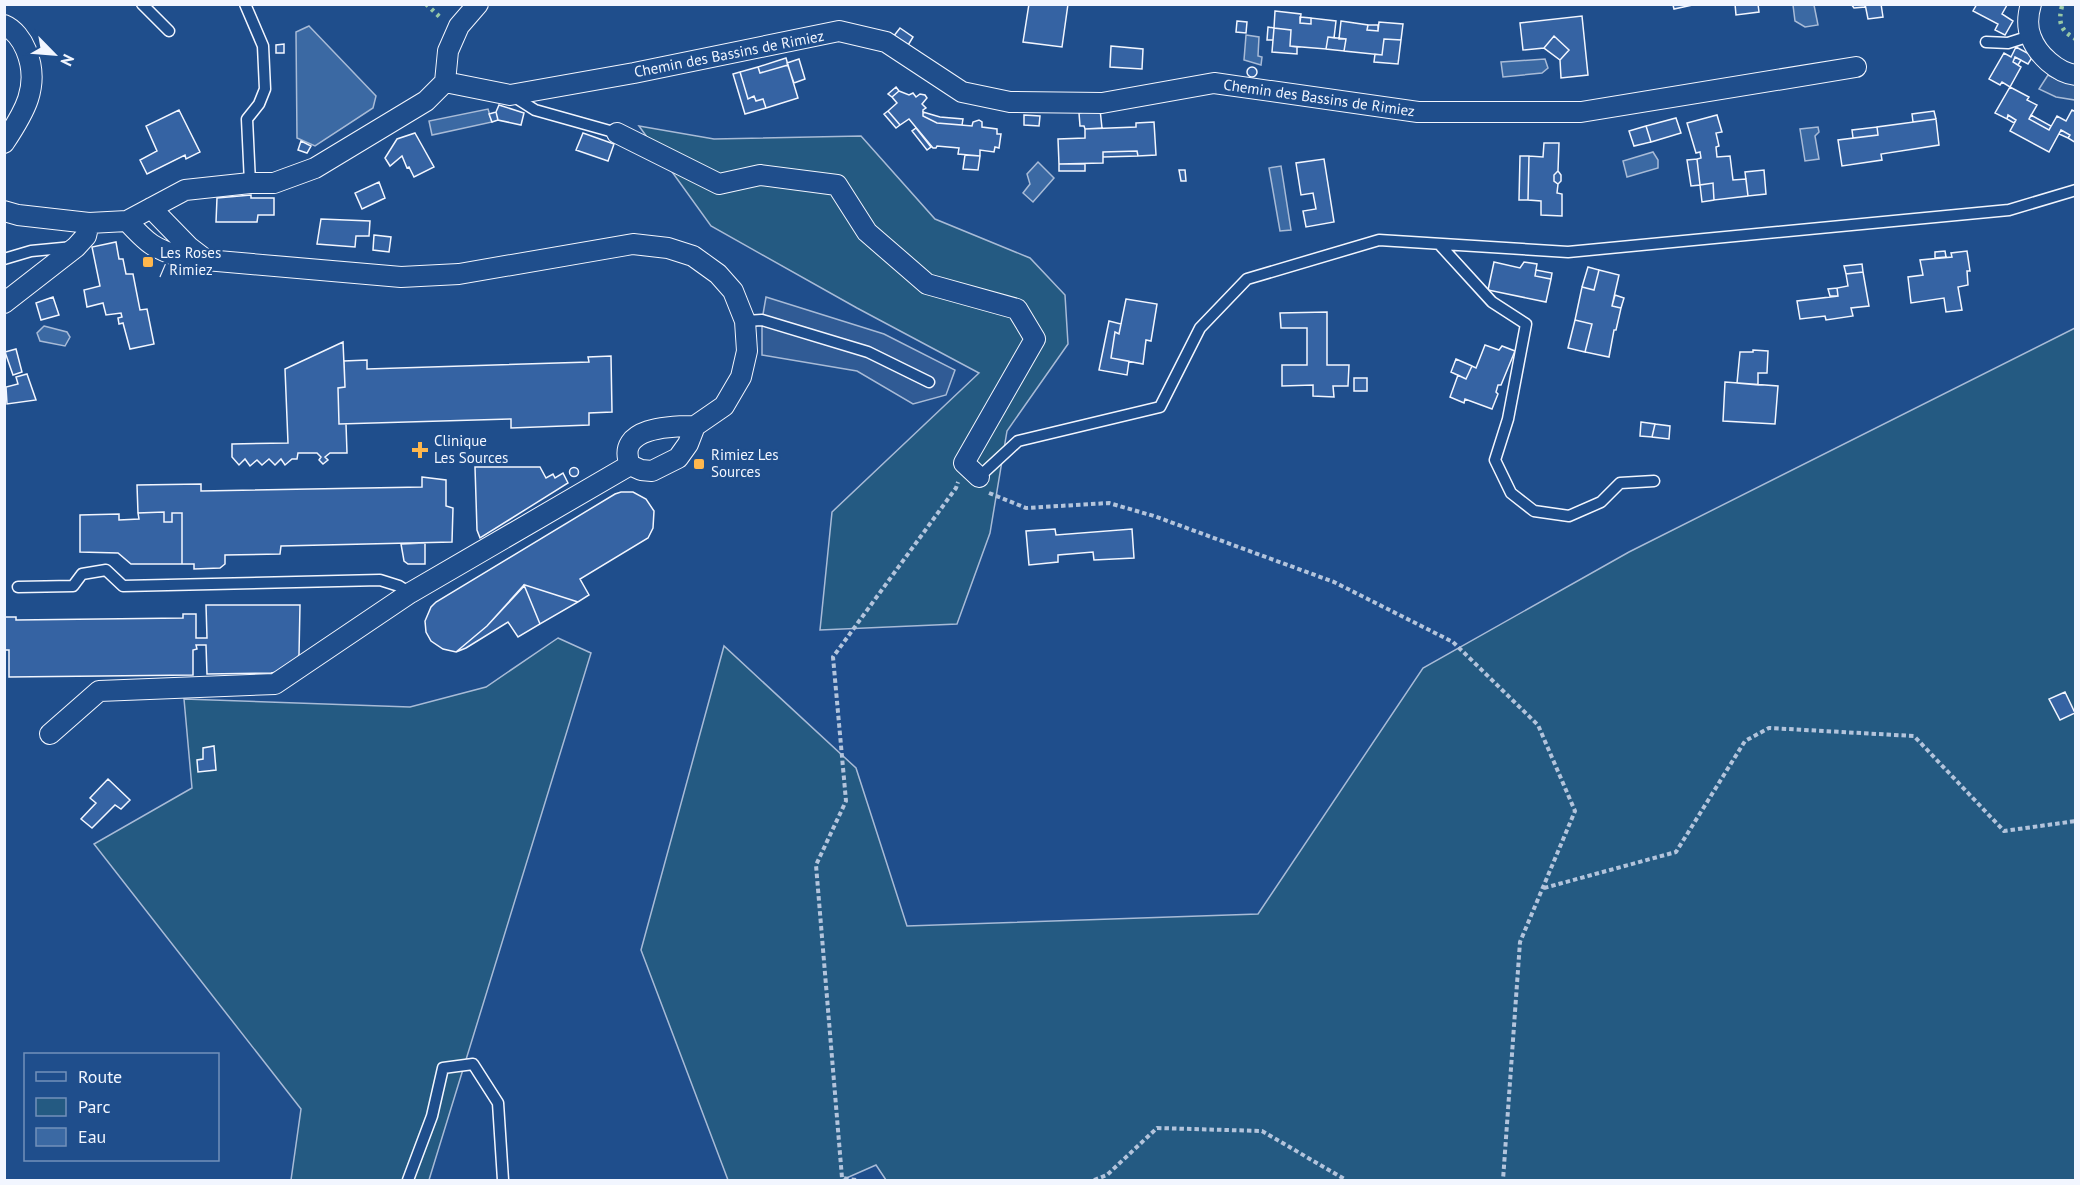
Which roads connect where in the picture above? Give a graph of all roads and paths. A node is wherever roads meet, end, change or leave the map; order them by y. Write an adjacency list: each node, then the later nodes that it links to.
1 (142, 4): 6 (lane)
2 (245, 4): 15 (lane)
3 (477, 4): 11 (street)
4 (2031, 4): 7 (street)
5 (4, 25): 14 (street)
6 (169, 31)
7 (2030, 36): 8 (lane); 10 (street)
8 (1986, 42)
9 (1856, 67): 12 (street, Chemin des Bassins de Rimiez)
10 (2076, 75)
11 (445, 82): 12 (street, Chemin des Bassins de Rimiez); 15 (street)
12 (510, 95): 13 (lane)
13 (617, 134): 29 (street)
14 (4, 143)
15 (250, 183): 17 (street)
16 (2076, 190): 21 (lane)
17 (151, 208): 19 (street); 24 (street)
18 (4, 211): 20 (street)
19 (127, 221): 20 (street); 24 (street)
20 (89, 223): 22 (street)
21 (1439, 244): 31 (lane); 32 (lane)
22 (76, 247): 23 (lane); 25 (street)
23 (4, 259)
24 (206, 261): 26 (street)
25 (4, 303)
26 (745, 321): 27 (lane); 28 (street)
27 (929, 382)
28 (695, 426): 30 (street); 30 (street)
29 (964, 463): 31 (street); 40 (path)
30 (630, 465): 34 (street)
31 (979, 477): 37 (path)
32 (1654, 481)
33 (18, 587): 34 (lane)
34 (410, 593): 35 (street)
35 (50, 734)
36 (2076, 821): 37 (path)
37 (1544, 888): 43 (path)
38 (408, 1180): 39 (lane)
39 (503, 1180)
40 (856, 1180)
41 (1094, 1180): 42 (path)
42 (1346, 1180)
43 (1503, 1180)

